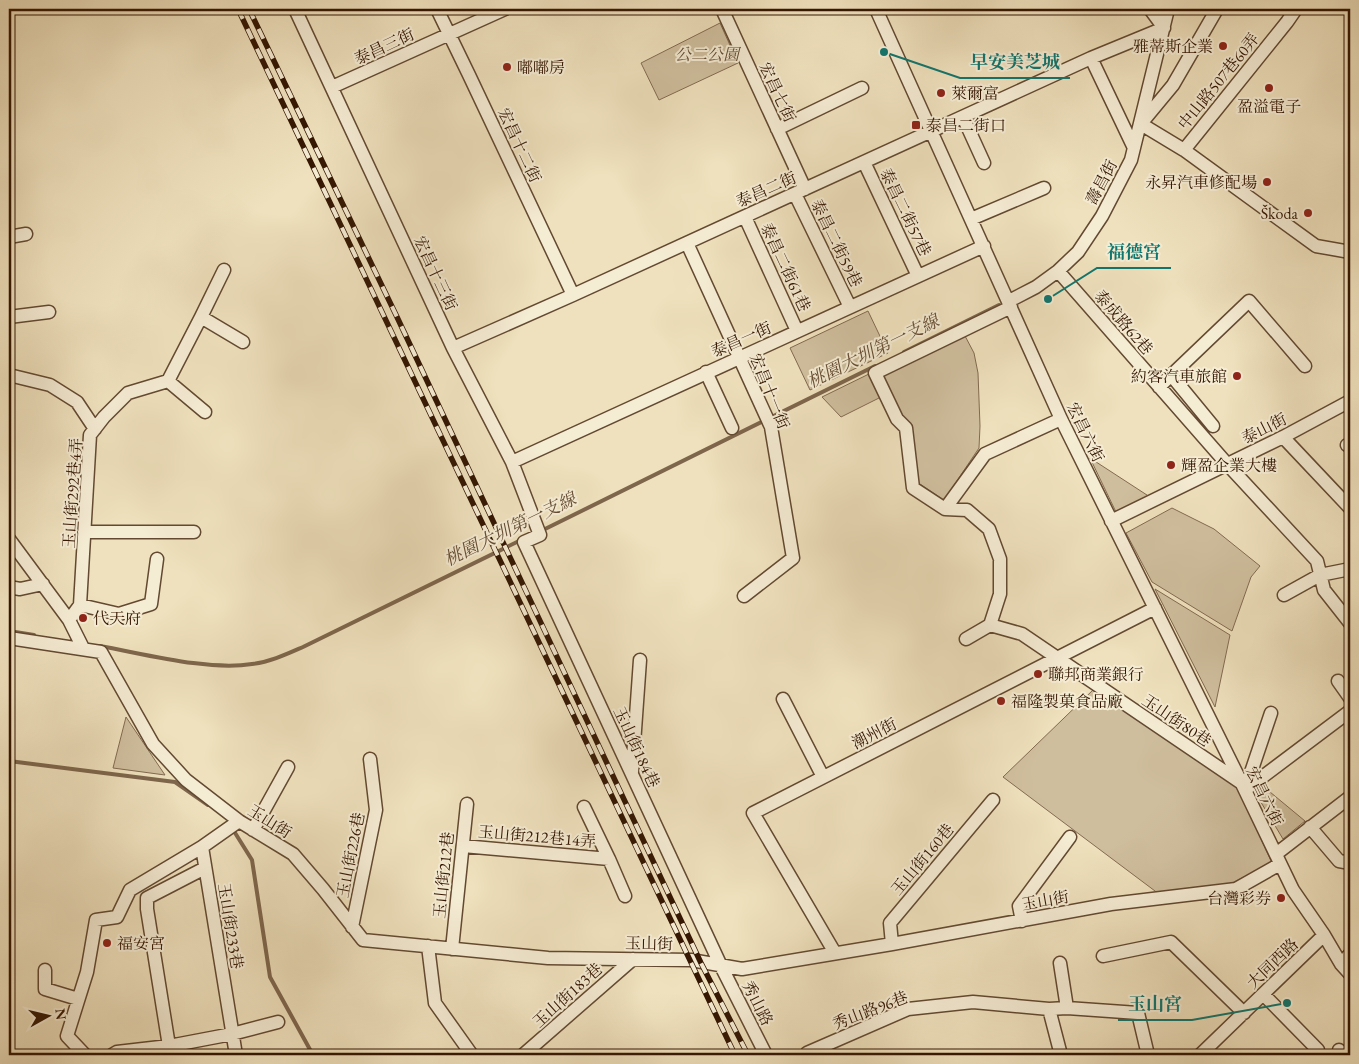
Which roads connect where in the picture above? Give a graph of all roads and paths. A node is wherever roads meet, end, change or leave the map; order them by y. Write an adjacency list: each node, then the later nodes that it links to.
1 (295, 9): 13 (street, 宏昌十三街)
2 (436, 9): 11 (street, 宏昌十二街)
3 (505, 9): 11 (street, 泰昌三街)
4 (722, 9): 17 (street, 宏昌七街)
5 (876, 9): 18 (street, 宏昌六街)
6 (1150, 9): 10 (street)
7 (1168, 9): 10 (street, 壽昌街)
8 (1217, 9): 16 (street)
9 (1296, 9): 20 (street, 中山路507巷60弄)
10 (1164, 28): 12 (street, 泰昌二街); 16 (street, 壽昌街)
11 (449, 34): 13 (street, 泰昌三街); 35 (street, 宏昌十二街)
12 (1091, 58): 15 (street, 泰昌二街); 19 (street)
13 (332, 88): 43 (street, 宏昌十三街)
14 (862, 88): 17 (street)
15 (964, 117): 18 (street, 泰昌二街); 22 (street)
16 (1141, 124): 19 (street, 壽昌街); 20 (street)
17 (777, 129): 24 (street, 宏昌七街)
18 (932, 132): 21 (street, 泰昌二街); 26 (street, 宏昌六街)
19 (1133, 146): 33 (street, 壽昌街)
20 (1184, 150): 31 (street)
21 (864, 162): 24 (street, 泰昌二街); 34 (street, 泰昌二街57巷)
22 (984, 163)
23 (1044, 188): 26 (street)
24 (800, 191): 25 (street, 泰昌二街); 37 (street, 泰昌二街59巷)
25 (745, 217): 29 (street, 泰昌二街); 41 (street, 泰昌二街61巷)
26 (971, 219): 30 (street, 宏昌六街)
27 (26, 234): 28 (street)
28 (9, 237)
29 (687, 243): 35 (street, 泰昌二街); 44 (street, 宏昌十一街)
30 (984, 246): 34 (street, 泰昌一街); 36 (street, 宏昌六街)
31 (1350, 252)
32 (224, 270): 40 (street)
33 (1058, 271): 36 (street, 壽昌街); 50 (street, 泰成路62巷)
34 (918, 276): 37 (street, 泰昌一街)
35 (573, 295): 43 (street, 泰昌二街)
36 (1008, 301): 53 (street, 宏昌六街); 61 (street, 壽昌街)
37 (850, 307): 41 (street, 泰昌一街)
38 (50, 312): 39 (street)
39 (9, 317)
40 (201, 317): 42 (street); 49 (street)
41 (797, 331): 44 (street, 泰昌一街)
42 (243, 342)
43 (453, 348): 58 (street, 宏昌十三街)
44 (739, 357): 46 (street, 泰昌一街); 73 (street, 宏昌十一街)
45 (1305, 366): 48 (street)
46 (706, 372): 55 (street); 58 (street, 泰昌一街)
47 (9, 375): 56 (street)
48 (1171, 375): 50 (street); 54 (street)
49 (168, 381): 52 (street); 56 (street, 玉山街292巷4弄)
50 (1159, 387): 59 (street, 泰成路62巷)
51 (1350, 401): 57 (street, 泰山街)
52 (204, 412)
53 (1061, 418): 61 (street); 62 (street, 宏昌六街)
54 (1213, 426)
55 (732, 428)
56 (95, 429): 63 (street, 玉山街292巷4弄)
57 (1283, 437): 59 (street, 泰山街); 60 (street)
58 (512, 462): 66 (street, 宏昌十三街)
59 (1227, 464): 62 (street, 泰山街); 69 (street, 泰成路62巷)
60 (1350, 508)
61 (945, 509): 78 (street)
62 (1111, 521): 75 (street, 宏昌六街)
63 (84, 532): 64 (street); 74 (street, 玉山街292巷4弄)
64 (194, 532)
65 (9, 539): 70 (street)
66 (524, 542): 91 (street, 玉山街184巷)
67 (158, 559): 74 (street)
68 (1350, 569): 69 (street)
69 (1320, 575): 72 (street); 77 (street, 泰成路62巷)
70 (43, 584): 71 (street); 76 (street)
71 (9, 587)
72 (1284, 595)
73 (744, 596)
74 (80, 605): 76 (street)
75 (1155, 608): 82 (street, 潮州街); 93 (street, 宏昌六街)
76 (69, 621): 81 (street)
77 (1350, 623)
78 (990, 625): 80 (street); 82 (street, 玉山街80巷)
79 (9, 638): 81 (street, 玉山街)
80 (966, 639)
81 (83, 648): 98 (street, 玉山街)
82 (1056, 657): 92 (street, 潮州街); 93 (street, 玉山街80巷)
83 (640, 660): 91 (street)
84 (1338, 681): 85 (street)
85 (1350, 698)
86 (783, 700): 92 (street)
87 (1350, 710): 93 (street)
88 (1271, 713): 93 (street)
89 (370, 759): 110 (street, 玉山街226巷)
90 (288, 767): 100 (street)
91 (632, 775): 121 (street, 玉山街184巷)
92 (823, 777): 115 (street, 潮州街)
93 (1243, 787): 105 (street, 宏昌六街)
94 (1350, 797): 99 (street, 玉山街)
95 (993, 800): 112 (street, 玉山街160巷)
96 (467, 804): 102 (street, 玉山街212巷)
97 (584, 807): 104 (street)
98 (234, 825): 100 (street, 玉山街); 103 (street)
99 (1310, 827): 105 (street, 玉山街); 106 (street)
100 (253, 830): 110 (street, 玉山街)
101 (1070, 837): 109 (street)
102 (463, 846): 104 (street, 玉山街212巷14弄); 114 (street, 玉山街212巷)
103 (202, 847): 107 (street, 玉山街233巷); 125 (street)
104 (609, 859): 108 (street)
105 (1278, 859): 109 (street, 玉山街); 111 (street)
106 (1350, 864)
107 (205, 868): 130 (street, 玉山街233巷); 131 (street)
108 (625, 896)
109 (1022, 921): 112 (street, 玉山街)
110 (352, 927): 113 (street, 玉山街)
111 (1324, 936): 120 (street); 124 (street, 大同西路)
112 (892, 944): 115 (street, 玉山街)
113 (428, 946): 114 (street, 玉山街); 138 (street)
114 (452, 949): 118 (street, 玉山街)
115 (835, 954): 121 (street, 玉山街)
116 (1350, 954): 120 (street)
117 (1102, 956): 128 (street)
118 (633, 959): 121 (street, 玉山街); 132 (street, 玉山街183巷)
119 (1060, 963): 126 (street)
120 (1341, 964): 123 (street)
121 (721, 966): 140 (street, 秀山路)
122 (46, 970): 125 (street)
123 (1350, 974)
124 (1263, 994): 128 (street, 大同西路); 134 (street)
125 (78, 999): 135 (street)
126 (1066, 1008): 127 (street, 秀山路96巷); 142 (street, 秀山路96巷)
127 (1049, 1009): 133 (street, 秀山路96巷); 141 (street)
128 (1244, 1012): 143 (street, 大同西路)
129 (278, 1022): 130 (street)
130 (232, 1034): 131 (street); 137 (street, 玉山街233巷)
131 (169, 1046): 136 (street)
132 (538, 1051): 139 (street, 玉山街183巷)
133 (807, 1053)
134 (1315, 1053)
135 (85, 1055)
136 (112, 1055)
137 (236, 1055)
138 (472, 1055)
139 (523, 1055)
140 (766, 1055)
141 (1061, 1055)
142 (1148, 1055)
143 (1200, 1055)

